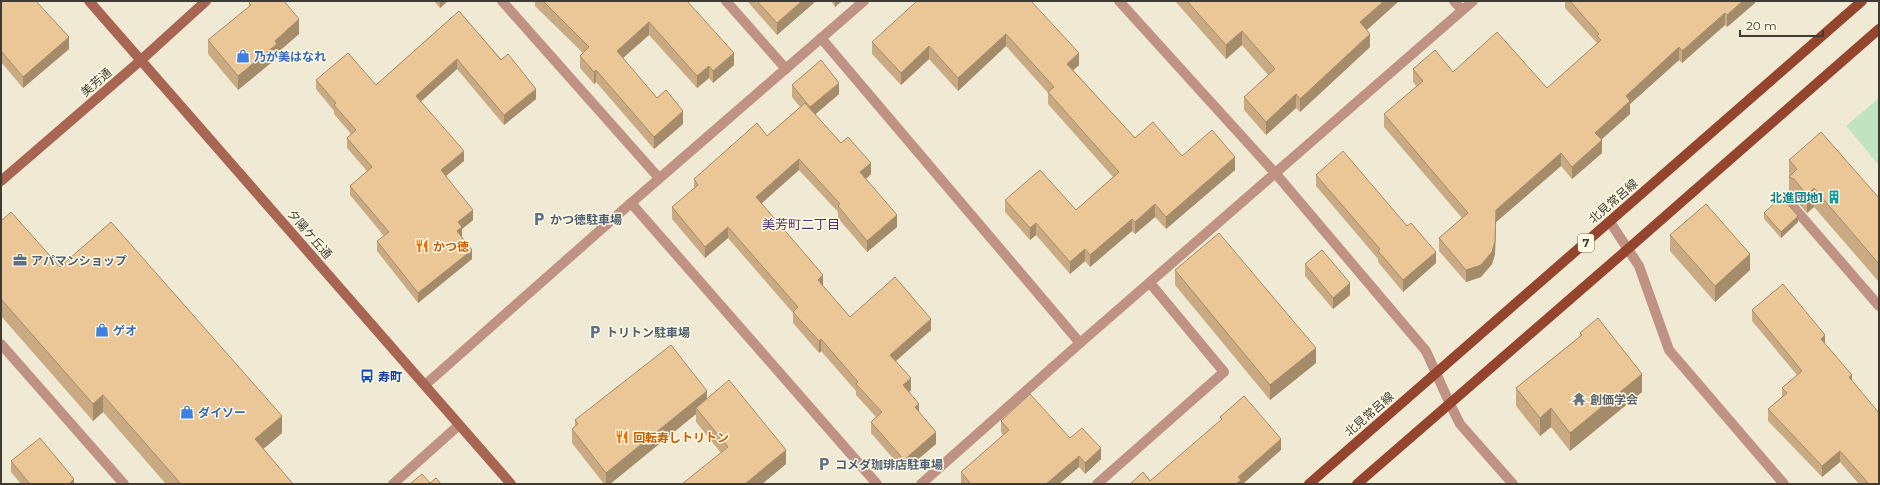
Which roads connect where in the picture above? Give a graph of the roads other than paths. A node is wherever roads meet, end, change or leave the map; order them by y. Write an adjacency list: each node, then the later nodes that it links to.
1 (88, 1): 13 (street, 夕陽ケ丘通)
2 (206, 1): 13 (street, 美芳通)
3 (502, 1): 16 (street)
4 (726, 1): 14 (street)
5 (864, 1): 12 (street)
6 (1119, 1): 15 (street)
7 (1454, 1): 10 (street)
8 (1474, 1): 10 (street)
9 (1862, 1): 20 (main road, 北見常呂線 / 7)
10 (1462, 10): 15 (street)
11 (1879, 28): 21 (main road)
12 (821, 38): 14 (street); 24 (street)
13 (140, 61): 17 (street, 美芳通); 27 (street, 夕陽ケ丘通)
14 (786, 68): 16 (street)
15 (1276, 174): 22 (street); 26 (street)
16 (660, 178): 19 (street)
17 (1, 181)
18 (1789, 202): 23 (street)
19 (631, 203): 27 (street); 34 (street)
20 (1610, 222): 21 (street); 26 (main road, 北見常呂線 / 7)
21 (1629, 248): 28 (main road); 39 (street)
22 (1150, 283): 24 (street); 35 (street)
23 (1879, 306)
24 (1080, 343): 30 (street)
25 (1, 344): 31 (street)
26 (1436, 373): 28 (street); 36 (main road, 北見常呂線 / 7)
27 (425, 385): 29 (street, 夕陽ケ丘通)
28 (1450, 404): 37 (main road); 38 (street)
29 (459, 425): 32 (street); 33 (street, 夕陽ケ丘通)
30 (924, 483)
31 (124, 484)
32 (393, 484)
33 (511, 484)
34 (877, 484)
35 (1097, 484)
36 (1309, 484)
37 (1357, 484)
38 (1513, 484)
39 (1784, 484)

